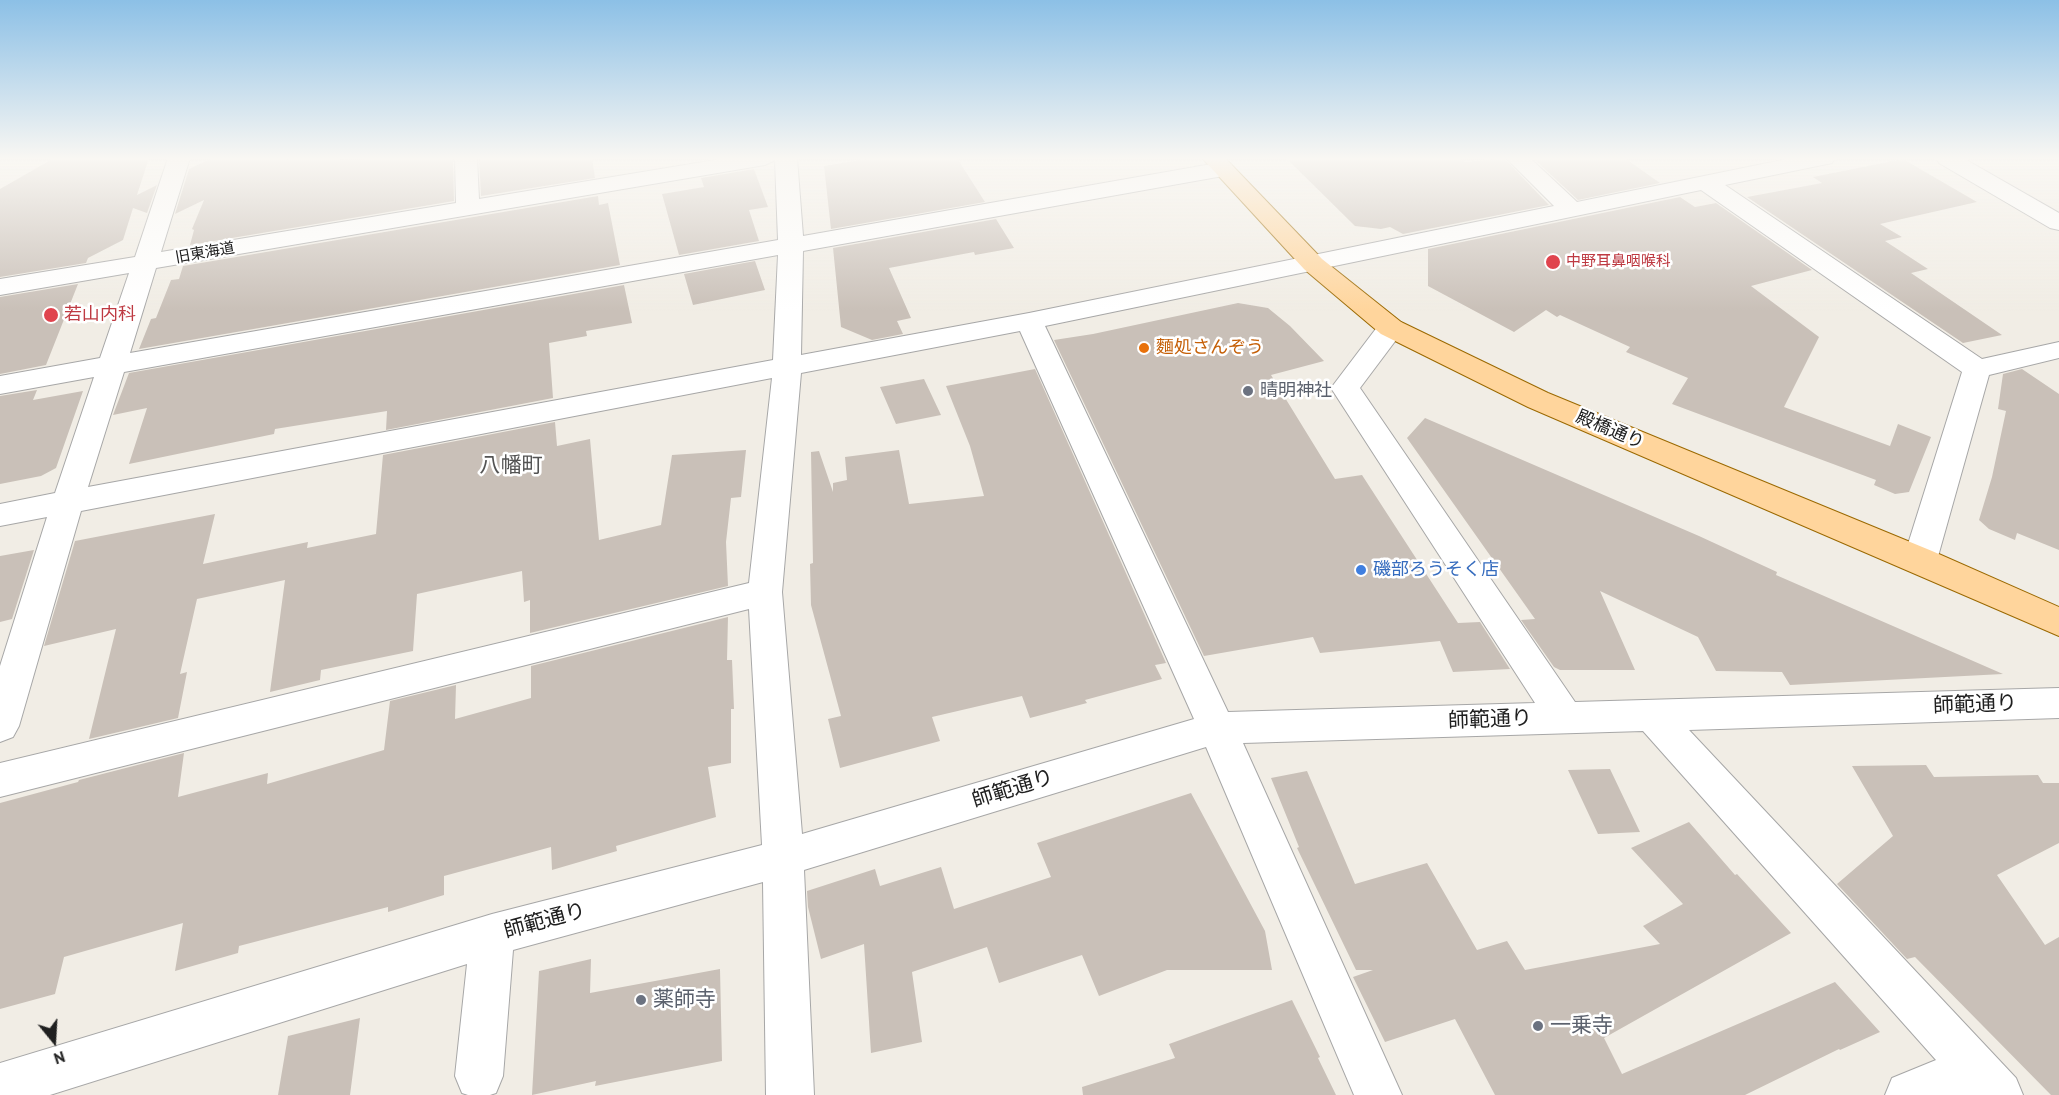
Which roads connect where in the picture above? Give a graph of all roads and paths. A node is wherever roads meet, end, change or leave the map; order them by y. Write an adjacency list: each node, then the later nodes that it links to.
1 (161, 209): 12 (street)
2 (462, 209): 12 (street, 旧東海道)
3 (789, 209): 11 (street)
4 (978, 209): 11 (street)
5 (1261, 209): 13 (main road, 殿橋通り)
6 (1582, 209): 9 (street)
7 (1744, 209): 20 (street)
8 (2035, 209): 10 (street)
9 (1573, 211): 13 (street)
10 (2059, 223)
11 (791, 245): 18 (street); 19 (street)
12 (144, 263): 14 (street, 旧東海道); 18 (street)
13 (1313, 264): 15 (street); 16 (main road, 殿橋通り)
14 (0, 287)
15 (1029, 321): 19 (street); 31 (street)
16 (1391, 328): 24 (main road, 殿橋通り); 29 (street)
17 (2059, 350): 20 (street)
18 (112, 365): 21 (street); 22 (street)
19 (787, 367): 22 (street); 25 (street)
20 (1977, 369): 24 (street)
21 (0, 385)
22 (68, 502): 23 (street); 30 (street)
23 (0, 515)
24 (1920, 560): 26 (main road, 殿橋通り)
25 (765, 592): 32 (street); 33 (street)
26 (2059, 622)
27 (2059, 703): 28 (street, 師範通り)
28 (1652, 715): 29 (street, 師範通り); 36 (street)
29 (1565, 718): 31 (street, 師範通り)
30 (0, 726)
31 (1217, 728): 33 (street, 師範通り); 39 (street)
32 (0, 780)
33 (783, 858): 34 (street, 師範通り); 38 (street)
34 (492, 935): 35 (street); 37 (street, 師範通り)
35 (479, 1076)
36 (1987, 1082): 40 (street)
37 (0, 1087)
38 (790, 1095)
39 (1378, 1095)
40 (1909, 1095)

